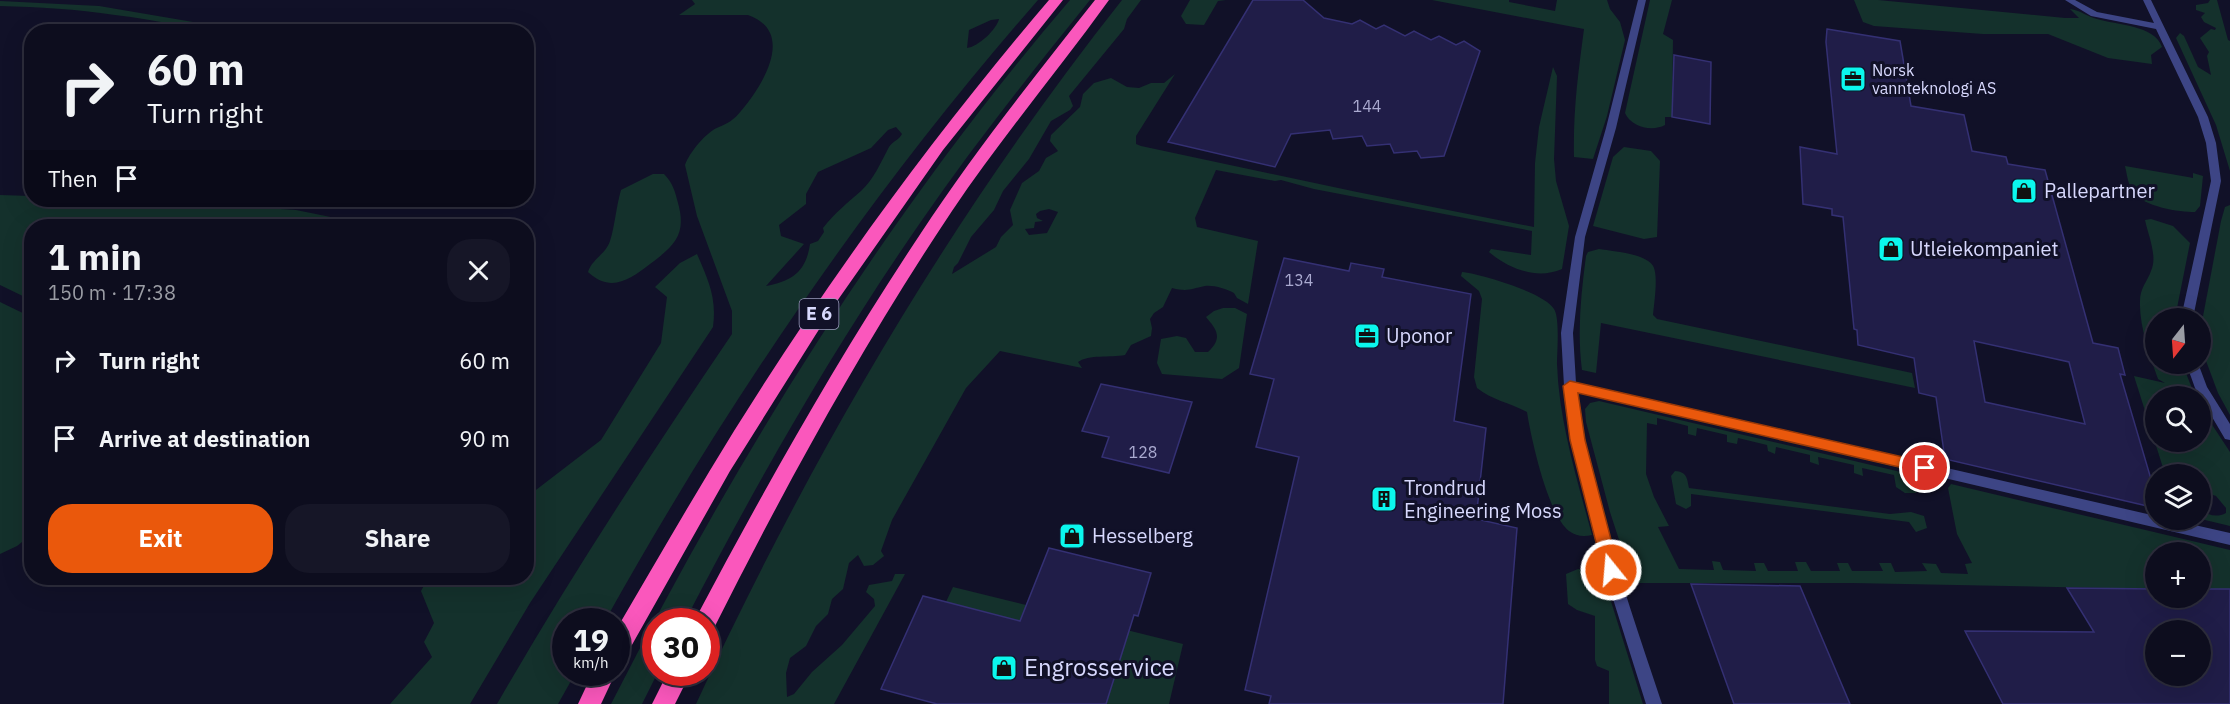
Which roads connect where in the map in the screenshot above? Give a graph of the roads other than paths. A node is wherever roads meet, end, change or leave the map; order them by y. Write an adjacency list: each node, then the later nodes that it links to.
1 (1056, 0): 13 (highway, E 6)
2 (1102, 0): 12 (highway, E 6)
3 (1642, 0): 9 (street)
4 (2069, 0): 6 (street)
5 (2147, 0): 6 (street)
6 (2159, 27): 7 (street)
7 (2189, 308)
8 (2196, 374): 10 (street)
9 (1570, 386): 11 (street); 18 (street)
10 (2230, 435)
11 (2230, 539)
12 (713, 608)
13 (630, 627)
14 (598, 686): 16 (highway)
15 (673, 686): 17 (highway)
16 (589, 704)
17 (663, 704)
18 (1654, 704)

